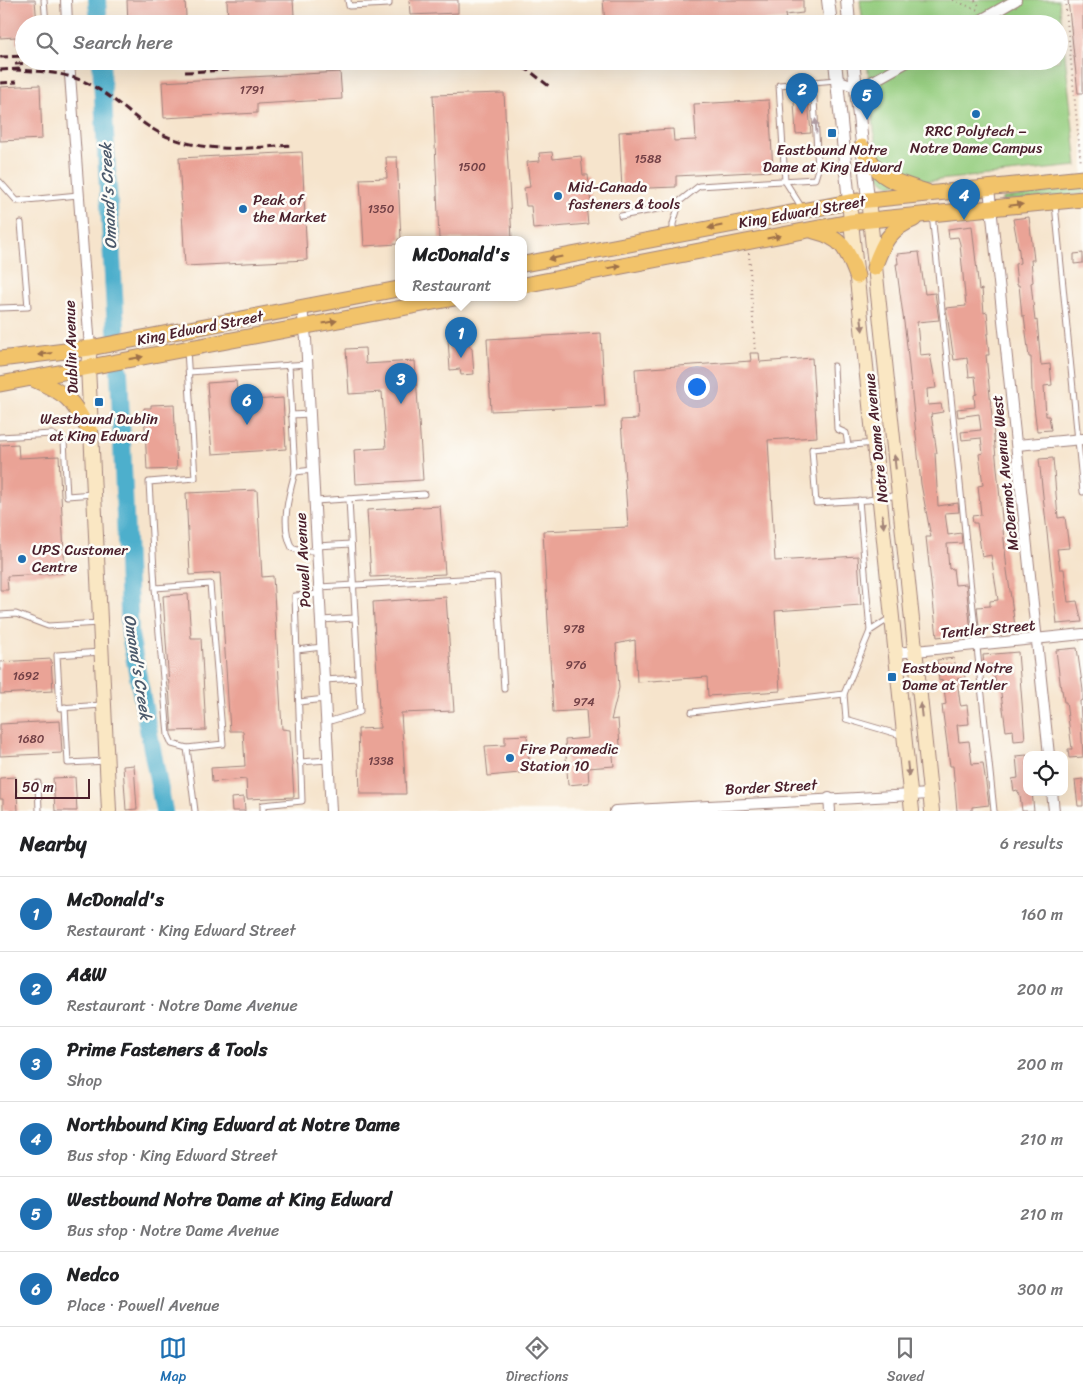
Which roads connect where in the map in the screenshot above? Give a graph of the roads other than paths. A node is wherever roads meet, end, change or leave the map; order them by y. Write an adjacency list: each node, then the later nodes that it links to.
1 (44, 0): 8 (lane)
2 (66, 0): 9 (street)
3 (348, 0): 4 (lane)
4 (389, 0)
5 (828, 0): 10 (street)
6 (847, 0): 11 (street)
7 (1016, 0): 12 (street)
8 (45, 15)
9 (67, 15)
10 (830, 15)
11 (849, 15)
12 (990, 15)
13 (70, 70): 26 (street, Dublin Avenue)
14 (836, 70): 17 (street, Notre Dame Avenue)
15 (855, 70): 19 (street, Notre Dame Avenue)
16 (894, 70): 19 (street)
17 (837, 80): 18 (lane); 19 (street); 29 (street, Notre Dame Avenue)
18 (812, 82): 22 (lane, one-way to 18); 22 (lane)
19 (856, 87): 20 (street, Notre Dame Avenue)
20 (862, 147): 25 (main road); 28 (street, Notre Dame Avenue)
21 (1082, 171): 24 (main road, King Edward Street)
22 (785, 181): 31 (lane); 33 (lane)
23 (0, 182): 26 (lane)
24 (989, 188): 25 (main road, King Edward Street); 32 (street, McDermot Avenue West)
25 (933, 194): 28 (main road, King Edward Street)
26 (78, 195): 51 (street, Dublin Avenue)
27 (1083, 199): 30 (main road, King Edward Street)
28 (868, 200): 29 (main road, King Edward Street); 36 (main road, Notre Dame Avenue)
29 (849, 202): 33 (main road, King Edward Street); 37 (main road, Notre Dame Avenue)
30 (1055, 202): 32 (main road, King Edward Street, one-way to 30); 65 (lane)
31 (679, 205): 35 (lane); 40 (lane)
32 (991, 208): 34 (main road, King Edward Street); 67 (street, McDermot Avenue West)
33 (803, 210): 40 (main road, King Edward Street, one-way to 40)
34 (929, 214): 36 (main road, King Edward Street); 42 (main road); 92 (lane)
35 (621, 216)
36 (870, 220): 37 (main road, King Edward Street); 42 (main road, Notre Dame Avenue)
37 (850, 222): 39 (main road, King Edward Street); 43 (main road, Notre Dame Avenue)
38 (21, 223): 47 (lane)
39 (810, 230): 43 (main road); 44 (main road, King Edward Street, one-way to 39)
40 (673, 235): 41 (main road, King Edward Street, one-way to 41)
41 (527, 263)
42 (874, 268): 74 (main road, Notre Dame Avenue, one-way to 42)
43 (857, 276): 66 (main road, Notre Dame Avenue, one-way to 66)
44 (527, 283)
45 (395, 290): 48 (main road, King Edward Street)
46 (422, 301): 49 (main road, King Edward Street, one-way to 46)
47 (0, 308)
48 (302, 309): 49 (street, Powell Avenue); 50 (main road, King Edward Street)
49 (305, 326): 52 (main road, King Edward Street); 54 (street, Powell Avenue)
50 (199, 328): 51 (main road, King Edward Street); 52 (main road)
51 (90, 348): 53 (main road, King Edward Street, one-way to 53); 56 (main road, Dublin Avenue)
52 (195, 348): 56 (main road, King Edward Street, one-way to 52); 58 (lane)
53 (0, 359)
54 (308, 364): 55 (lane); 61 (street, Powell Avenue)
55 (289, 365): 58 (lane); 62 (lane)
56 (88, 366): 59 (main road, King Edward Street); 63 (main road, Dublin Avenue)
57 (834, 366): 68 (lane)
58 (189, 372): 82 (lane)
59 (31, 378): 60 (main road, King Edward Street); 63 (main road)
60 (0, 384)
61 (310, 414): 62 (lane); 69 (street, Powell Avenue)
62 (291, 415): 70 (lane)
63 (91, 434): 72 (main road, Dublin Avenue)
64 (0, 437): 72 (lane)
65 (1080, 439): 67 (street); 71 (lane)
66 (875, 443): 68 (lane); 75 (main road, Notre Dame Avenue)
67 (1016, 445): 91 (street, McDermot Avenue West)
68 (848, 446): 77 (lane)
69 (313, 470): 70 (lane); 78 (street, Powell Avenue)
70 (294, 472): 80 (lane)
71 (1083, 492)
72 (94, 494): 88 (main road, Dublin Avenue)
73 (424, 494): 76 (lane)
74 (899, 495): 75 (lane); 95 (main road, Notre Dame Avenue)
75 (880, 497): 77 (lane); 85 (main road, Notre Dame Avenue, one-way to 85)
76 (349, 499): 78 (lane); 79 (lane)
77 (859, 500): 89 (lane)
78 (315, 501): 80 (street, Powell Avenue)
79 (351, 544): 80 (lane); 81 (lane)
80 (317, 548): 83 (street, Powell Avenue)
81 (353, 585): 83 (lane); 86 (lane); 100 (lane)
82 (155, 588): 109 (lane); 109 (lane)
83 (319, 591): 87 (street, Powell Avenue); 94 (lane)
84 (0, 615): 88 (lane)
85 (892, 616): 89 (lane); 97 (main road, Notre Dame Avenue)
86 (355, 618): 87 (lane); 98 (lane)
87 (321, 620): 93 (street, Powell Avenue)
88 (100, 623): 96 (main road, Dublin Avenue)
89 (870, 631): 101 (lane)
90 (1083, 634): 91 (street, Tentler Street)
91 (1038, 640): 92 (street, Tentler Street); 110 (street, McDermot Avenue West)
92 (977, 645): 95 (street, Tentler Street); 131 (lane)
93 (322, 647): 94 (lane); 99 (street, Powell Avenue)
94 (297, 650): 103 (lane)
95 (915, 651): 97 (street, Tentler Street); 116 (main road, Notre Dame Avenue, one-way to 95)
96 (102, 652): 104 (main road, Dublin Avenue); 105 (lane)
97 (896, 653): 108 (main road, Notre Dame Avenue)
98 (358, 678): 99 (lane); 107 (lane)
99 (324, 680): 102 (street, Powell Avenue)
100 (504, 689)
101 (844, 694): 106 (lane); 108 (lane)
102 (325, 699): 103 (lane); 107 (street, Powell Avenue)
103 (298, 702): 113 (lane)
104 (104, 705): 105 (lane); 112 (main road, Dublin Avenue)
105 (65, 707): 112 (lane)
106 (692, 712)
107 (326, 722): 111 (street, Powell Avenue)
108 (905, 736): 115 (main road, Notre Dame Avenue, one-way to 115)
109 (188, 748): 123 (lane)
110 (1049, 751)
111 (328, 760): 113 (lane); 125 (street, Powell Avenue)
112 (107, 761): 122 (main road, Dublin Avenue)
113 (300, 762): 124 (lane)
114 (38, 783): 121 (lane)
115 (910, 794): 116 (street, Border Street); 118 (street, Border Street); 129 (main road, Notre Dame Avenue)
116 (930, 794): 130 (main road, Notre Dame Avenue)
117 (1052, 796): 132 (street)
118 (829, 798): 119 (street, Border Street); 128 (street)
119 (756, 807): 120 (street, Border Street)
120 (694, 809): 127 (street, Border Street)
121 (39, 811)
122 (109, 811)
123 (195, 811)
124 (263, 811)
125 (331, 811)
126 (615, 811): 127 (street, Border Street)
127 (628, 811)
128 (830, 811)
129 (912, 811)
130 (932, 811)
131 (994, 811)
132 (1054, 811)

